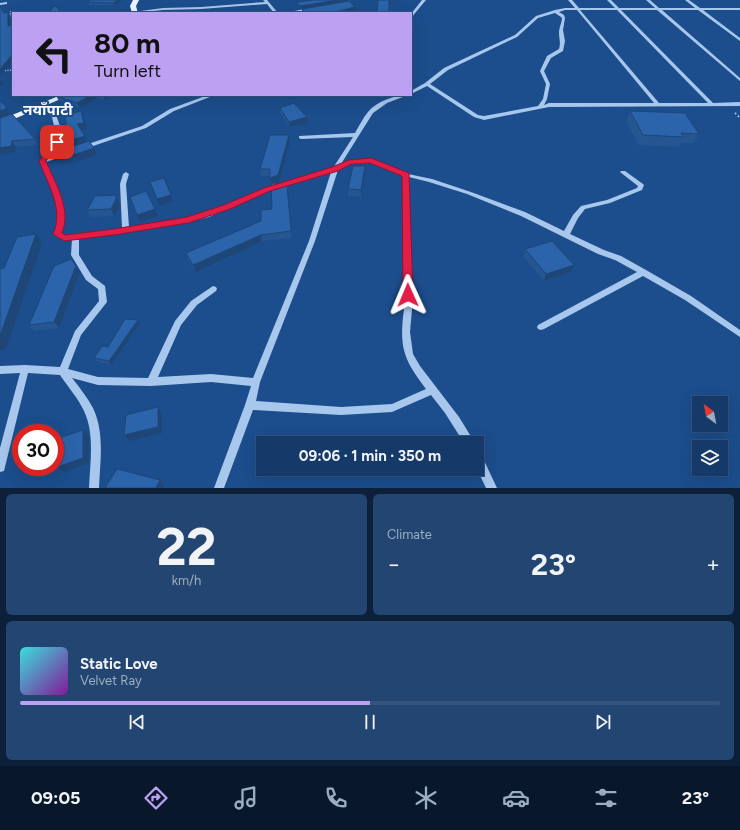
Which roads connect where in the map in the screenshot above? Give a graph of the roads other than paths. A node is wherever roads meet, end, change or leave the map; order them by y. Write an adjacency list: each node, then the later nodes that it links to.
1 (136, 0): 18 (main road)
2 (424, 0): 22 (street)
3 (570, 0): 12 (street)
4 (609, 0): 13 (street)
5 (648, 0): 14 (street)
6 (687, 0): 15 (street)
7 (266, 1): 10 (street); 20 (street)
8 (6, 3): 9 (street)
9 (0, 4)
10 (201, 8): 18 (street); 19 (street)
11 (317, 8): 21 (street)
12 (577, 9): 13 (street); 17 (street); 31 (street)
13 (618, 9): 14 (street); 32 (street)
14 (658, 9): 15 (street); 24 (street)
15 (699, 9): 16 (street); 23 (street)
16 (740, 9)
17 (555, 11): 25 (street); 34 (street)
18 (135, 12)
19 (201, 12)
20 (275, 12)
21 (292, 12)
22 (412, 16)
23 (740, 40)
24 (740, 80)
25 (427, 84): 26 (street); 34 (street)
26 (412, 92)
27 (66, 96): 33 (main road)
28 (210, 96): 38 (street)
29 (391, 97): 36 (street)
30 (740, 104): 32 (street)
31 (658, 105): 32 (street); 34 (street)
32 (713, 105)
33 (42, 106): 35 (main road); 38 (street)
34 (540, 106)
35 (0, 123)
36 (356, 135): 37 (street); 39 (street)
37 (302, 137)
38 (42, 161): 45 (street)
39 (335, 169): 42 (street); 43 (street); 54 (street)
40 (623, 172): 44 (street)
41 (126, 174): 43 (street)
42 (406, 174): 44 (street); 55 (street)
43 (126, 230): 45 (street)
44 (566, 235): 46 (street)
45 (76, 237): 52 (street)
46 (643, 272): 48 (street); 49 (street)
47 (213, 289): 53 (street)
48 (541, 327)
49 (740, 334)
50 (25, 368): 51 (street); 52 (street); 58 (street)
51 (0, 370)
52 (63, 371): 53 (street); 60 (street)
53 (152, 382): 54 (street)
54 (256, 382): 56 (street)
55 (433, 390): 56 (street); 57 (street)
56 (250, 405): 61 (street)
57 (465, 436)
58 (0, 466)
59 (484, 472): 62 (street)
60 (94, 488)
61 (219, 488)
62 (492, 488)

